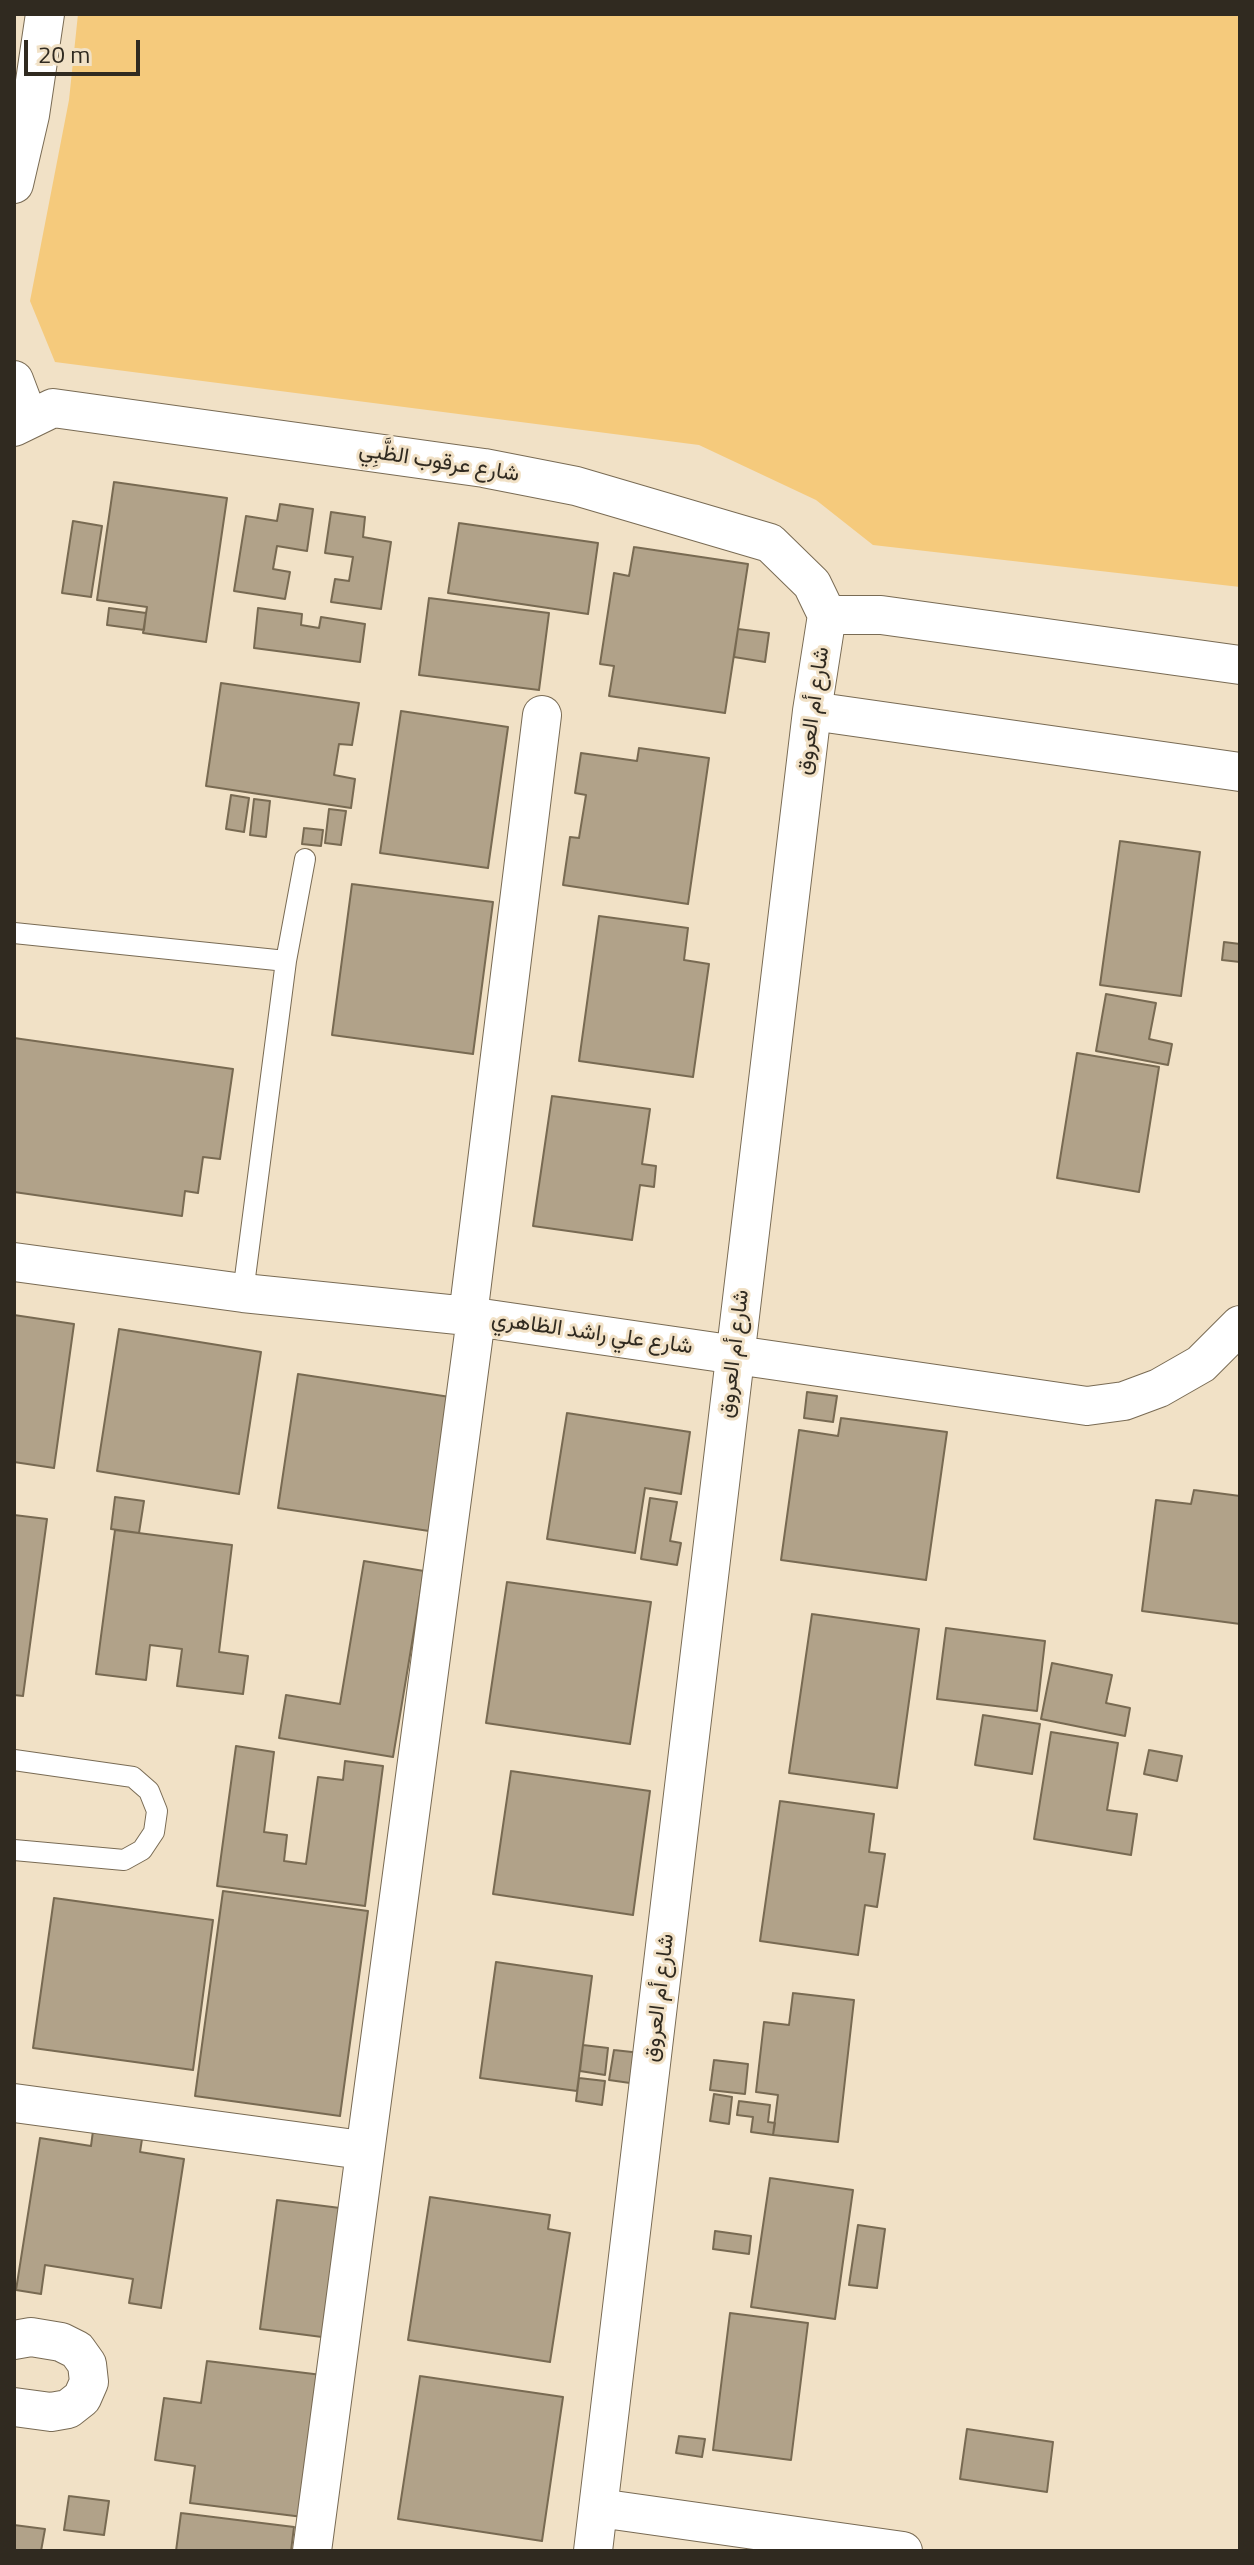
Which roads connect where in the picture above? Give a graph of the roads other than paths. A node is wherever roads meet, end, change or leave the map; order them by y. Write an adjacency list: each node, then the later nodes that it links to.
1 (45, 14): 2 (street)
2 (14, 184)
3 (14, 380): 4 (street)
4 (21, 422): 5 (street, شارع عرقوب الظَّبِي)
5 (827, 615): 6 (street, شارع أم العروق); 7 (street, شارع أم العروق)
6 (1240, 665)
7 (812, 711): 9 (street); 17 (street, شارع أم العروق)
8 (542, 715): 15 (street)
9 (1240, 772)
10 (305, 859): 12 (lane)
11 (14, 933): 12 (lane)
12 (286, 961): 14 (lane)
13 (14, 1262): 14 (street, شارع علي راشد الظاهري)
14 (243, 1293): 15 (street, شارع علي راشد الظاهري)
15 (472, 1317): 17 (street, شارع علي راشد الظاهري); 21 (street)
16 (1240, 1325): 17 (street, شارع علي راشد الظاهري)
17 (735, 1354): 24 (street, شارع أم العروق)
18 (14, 1760): 19 (lane)
19 (14, 1850)
20 (14, 2103): 21 (street)
21 (362, 2150): 25 (street)
22 (14, 2340): 23 (street)
23 (14, 2407)
24 (599, 2508): 26 (street, شارع أم العروق); 27 (street)
25 (312, 2551)
26 (593, 2551)
27 (903, 2551)

